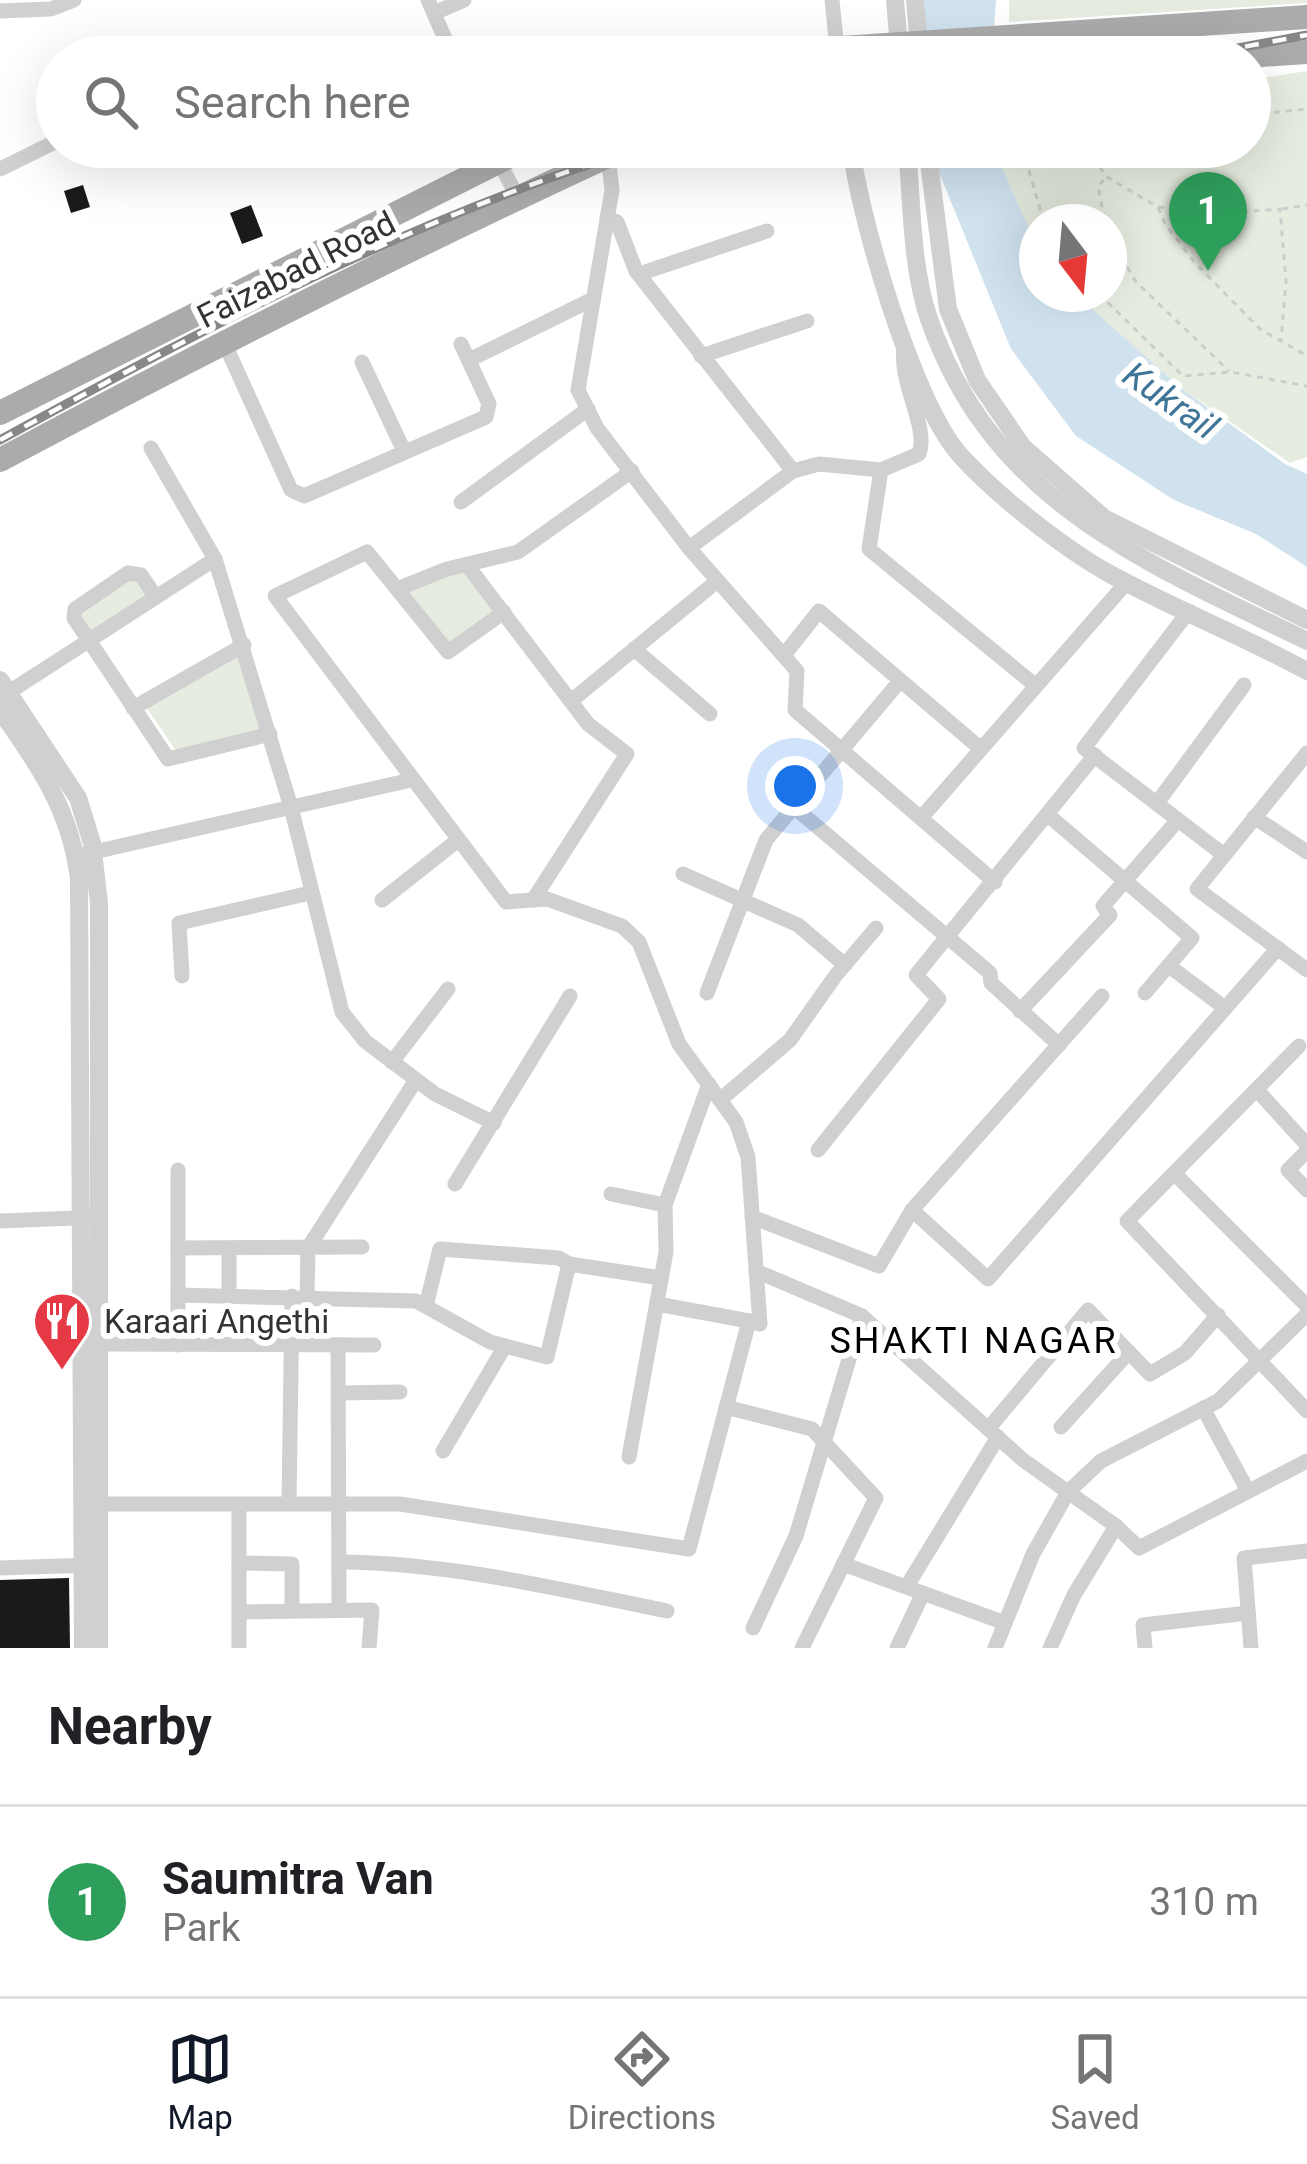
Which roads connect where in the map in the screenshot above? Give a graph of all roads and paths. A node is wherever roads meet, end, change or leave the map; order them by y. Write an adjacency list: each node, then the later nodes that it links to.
1 (74, 0): 7 (street)
2 (464, 0): 6 (street)
3 (832, 0): 10 (street)
4 (895, 0): 11 (street)
5 (915, 0): 12 (street)
6 (431, 6): 9 (street)
7 (4, 8)
8 (1307, 17): 13 (main road)
9 (444, 36)
10 (836, 36)
11 (898, 36)
12 (918, 36)
13 (1014, 36)
14 (1307, 52): 15 (main road)
15 (1271, 54)
16 (1307, 109): 17 (path)
17 (1271, 113)
18 (36, 152): 28 (street)
19 (468, 168): 52 (main road, Faizabad Road)
20 (502, 168): 30 (street)
21 (580, 168): 30 (main road, Faizabad Road)
22 (615, 168): 36 (street)
23 (854, 168): 45 (street)
24 (909, 168): 71 (street)
25 (930, 168): 69 (street)
26 (1028, 168): 31 (path)
27 (1101, 168): 29 (path)
28 (0, 170)
29 (1107, 177): 32 (path); 34 (path)
30 (517, 196): 44 (main road, Faizabad Road)
31 (1039, 204)
32 (1102, 204)
33 (1307, 205): 35 (path)
34 (1159, 207): 35 (path); 43 (path)
35 (1280, 209): 43 (path)
36 (607, 218): 39 (street); 40 (street)
37 (767, 231): 39 (street)
38 (1127, 267): 49 (path)
39 (639, 274): 46 (street)
40 (593, 299): 51 (street); 54 (street)
41 (1117, 312): 49 (path)
42 (807, 321): 46 (street)
43 (1280, 341): 47 (path)
44 (224, 342): 54 (street); 55 (main road, Faizabad Road)
45 (905, 342): 56 (street); 64 (street)
46 (701, 356): 58 (street)
47 (1307, 356)
48 (362, 362): 54 (street)
49 (1231, 372): 50 (path)
50 (1307, 386)
51 (588, 409): 57 (street); 59 (street)
52 (0, 413)
53 (151, 448): 61 (street)
54 (404, 452)
55 (0, 460)
56 (881, 470): 58 (street); 78 (street)
57 (632, 471): 60 (street); 62 (street)
58 (793, 471): 60 (street)
59 (461, 502)
60 (689, 548): 63 (street)
61 (215, 559): 66 (street); 72 (street)
62 (467, 565): 65 (street); 68 (street)
63 (716, 582): 73 (street); 74 (street)
64 (1127, 582): 67 (street); 78 (street)
65 (397, 590): 68 (street); 88 (street)
66 (155, 596): 70 (street); 70 (street)
67 (1189, 611): 75 (street); 87 (street)
68 (504, 612): 80 (street)
69 (1307, 620)
70 (87, 640): 79 (street); 81 (street)
71 (1307, 641)
72 (244, 645): 81 (street); 83 (street)
73 (634, 649): 80 (street); 82 (street)
74 (784, 655): 76 (street); 85 (street)
75 (1307, 670)
76 (900, 681): 84 (street); 85 (street)
77 (1244, 685): 89 (street)
78 (1036, 686): 84 (street)
79 (2, 695): 98 (street)
80 (571, 701): 105 (street)
81 (133, 708): 83 (street)
82 (710, 714)
83 (270, 734): 90 (street)
84 (981, 749): 94 (street)
85 (842, 750): 91 (street); 94 (street)
86 (1307, 753): 93 (street)
87 (1095, 755): 89 (street); 92 (street)
88 (411, 780): 90 (street); 96 (street)
89 (1157, 803): 95 (street)
90 (291, 807): 98 (street); 103 (street)
91 (794, 807): 106 (street); 108 (street)
92 (1048, 815): 101 (street); 102 (street)
93 (1254, 817): 97 (street); 99 (street)
94 (921, 818): 102 (street)
95 (1178, 820): 99 (street); 101 (street)
96 (458, 840): 104 (street); 105 (street)
97 (1307, 852)
98 (85, 854): 138 (street)
99 (1224, 855): 109 (street)
100 (683, 874): 106 (street)
101 (1125, 880): 111 (street); 120 (street)
102 (995, 882): 108 (street)
103 (310, 893): 113 (street); 123 (street)
104 (382, 900)
105 (532, 900): 125 (street)
106 (742, 903): 110 (street); 115 (street)
107 (876, 928): 110 (street)
108 (949, 936): 120 (street); 130 (street)
109 (1278, 948): 112 (street); 119 (street)
110 (844, 965): 127 (street)
111 (1169, 965): 116 (street); 119 (street)
112 (1307, 970)
113 (182, 976)
114 (448, 988): 123 (street)
115 (706, 993)
116 (1145, 993)
117 (570, 996): 128 (street)
118 (1102, 996): 121 (street)
119 (1226, 1008): 137 (street)
120 (1020, 1011): 121 (street)
121 (1059, 1045): 137 (street)
122 (1299, 1046): 126 (street)
123 (392, 1061): 124 (street)
124 (416, 1080): 128 (street); 144 (street)
125 (709, 1084): 127 (street); 136 (street)
126 (1257, 1090): 129 (street); 132 (street)
127 (719, 1100): 139 (street)
128 (494, 1123): 133 (street)
129 (1307, 1148): 134 (street)
130 (818, 1150)
131 (178, 1170): 142 (street)
132 (1174, 1174): 153 (street); 154 (street)
133 (455, 1184)
134 (1307, 1190)
135 (611, 1194): 136 (street)
136 (665, 1205): 147 (street)
137 (912, 1210): 139 (street)
138 (90, 1217): 140 (street); 157 (street)
139 (752, 1217): 146 (street)
140 (0, 1221)
141 (362, 1247): 144 (street)
142 (178, 1248): 143 (street); 148 (street)
143 (229, 1248): 144 (street); 149 (street)
144 (308, 1248): 150 (street)
145 (569, 1264): 147 (street); 152 (street); 162 (street)
146 (756, 1271): 155 (street); 156 (street)
147 (661, 1278): 151 (street)
148 (178, 1295): 149 (street); 158 (street)
149 (229, 1295): 150 (street)
150 (300, 1296): 152 (street); 159 (street)
151 (657, 1304): 156 (street); 174 (street)
152 (426, 1306): 162 (street)
153 (1307, 1310): 164 (street)
154 (1218, 1315): 163 (street); 164 (street)
155 (862, 1316): 171 (street); 172 (street)
156 (749, 1321): 167 (street)
157 (91, 1344): 158 (street); 178 (street)
158 (178, 1345): 159 (street)
159 (292, 1345): 160 (street); 180 (street)
160 (338, 1345): 161 (street); 166 (street)
161 (374, 1345)
162 (505, 1346): 173 (street)
163 (1129, 1352): 170 (street); 171 (street)
164 (1262, 1360): 168 (street); 169 (street)
165 (400, 1392): 166 (street)
166 (339, 1393): 181 (street)
167 (726, 1407): 172 (street); 181 (street)
168 (1203, 1408): 176 (street); 177 (street)
169 (1307, 1411)
170 (1061, 1427)
171 (993, 1433): 177 (street); 189 (street)
172 (825, 1443): 186 (street); 197 (street)
173 (443, 1450)
174 (629, 1457)
175 (1306, 1461): 176 (street)
176 (1248, 1491): 182 (street)
177 (1068, 1492): 182 (street); 196 (street)
178 (91, 1504): 179 (street); 187 (street)
179 (239, 1504): 180 (street); 185 (street)
180 (289, 1504): 181 (street)
181 (340, 1504): 184 (street)
182 (1115, 1526): 205 (street)
183 (1307, 1551): 195 (street)
184 (340, 1562): 191 (street); 193 (street)
185 (239, 1563): 192 (street); 194 (street)
186 (843, 1564): 189 (street); 202 (street)
187 (91, 1565): 188 (street); 198 (street); 199 (street)
188 (0, 1568)
189 (907, 1586): 190 (street)
190 (923, 1593): 196 (street); 203 (street)
191 (339, 1610): 192 (street); 201 (street)
192 (292, 1611): 194 (street)
193 (667, 1611)
194 (239, 1612): 200 (street)
195 (1248, 1613): 206 (street); 207 (street)
196 (1005, 1623): 204 (street)
197 (753, 1628)
198 (83, 1648)
199 (99, 1648)
200 (239, 1648)
201 (369, 1648)
202 (802, 1648)
203 (897, 1648)
204 (995, 1648)
205 (1050, 1648)
206 (1145, 1648)
207 (1251, 1648)

